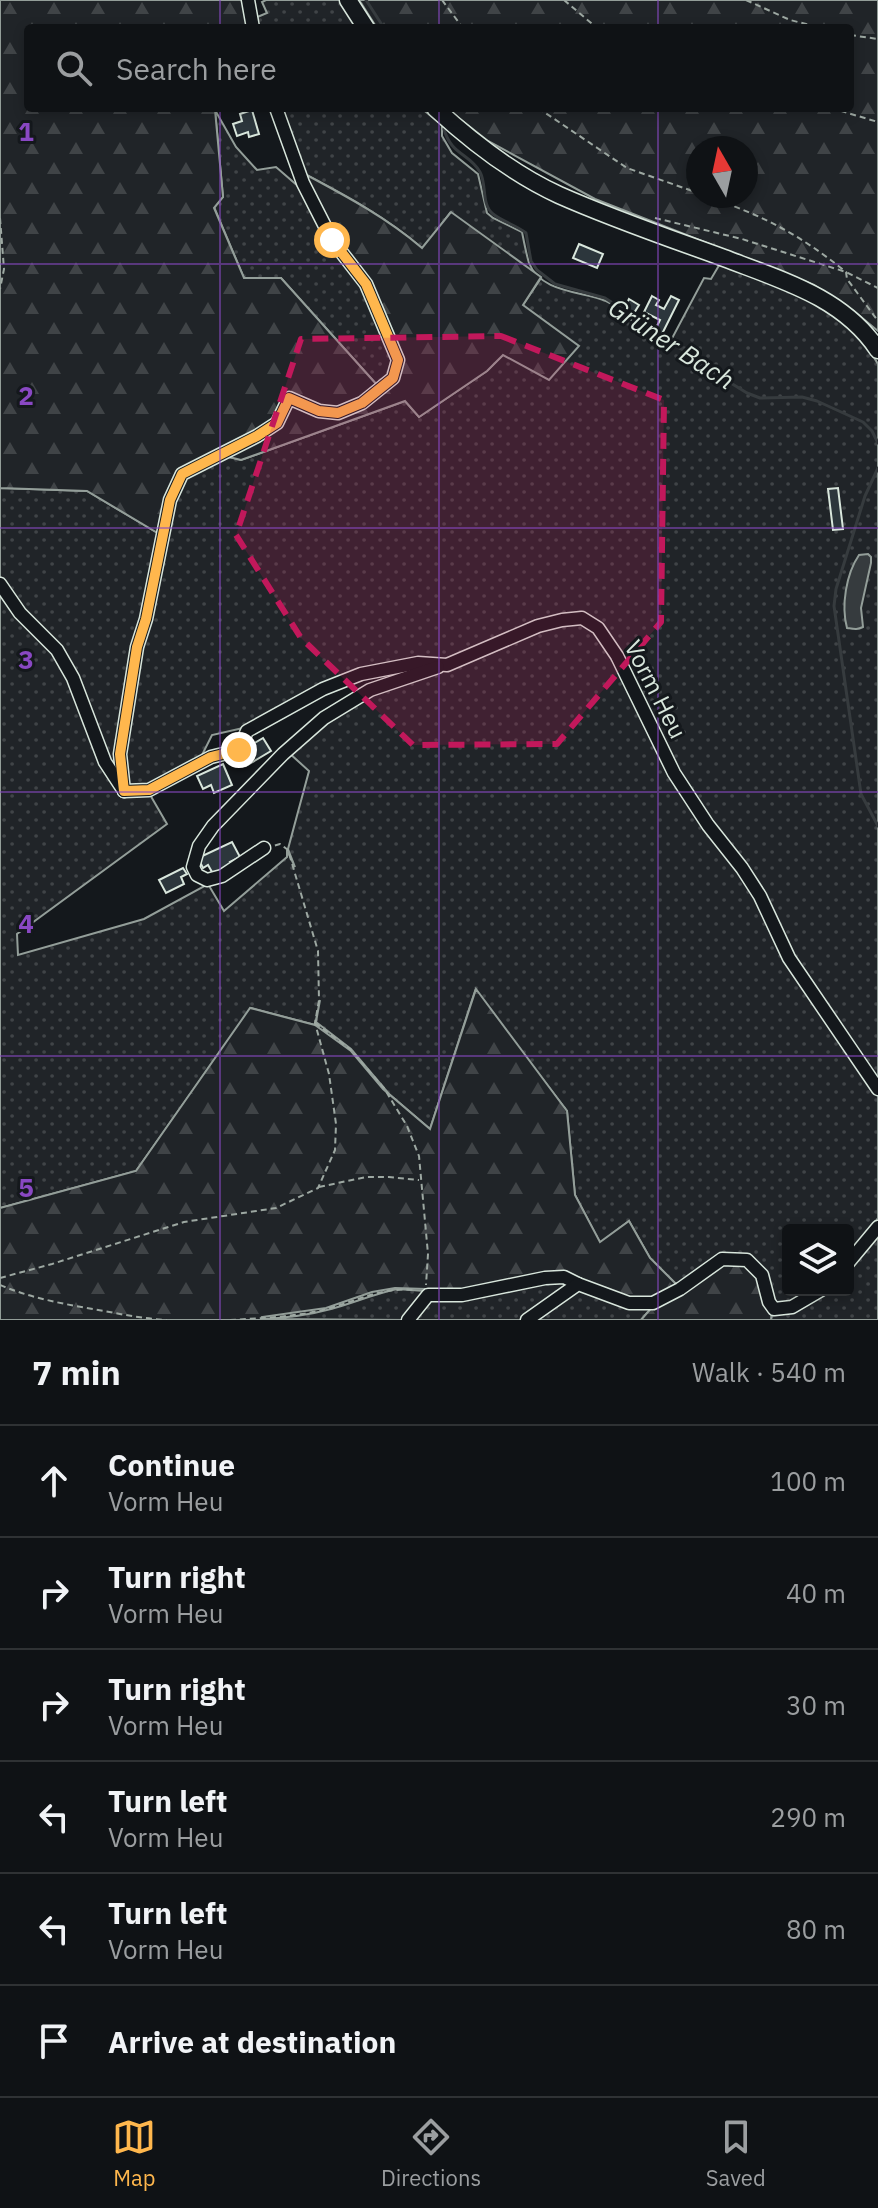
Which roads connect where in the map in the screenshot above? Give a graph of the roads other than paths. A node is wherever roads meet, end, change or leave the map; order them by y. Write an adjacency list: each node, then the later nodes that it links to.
1 (248, 0): 3 (street)
2 (348, 0): 4 (main road)
3 (252, 24)
4 (363, 24)
5 (277, 112): 10 (street)
6 (439, 112): 7 (main road)
7 (878, 350)
8 (0, 584): 10 (street)
9 (447, 665): 10 (street, Vorm Heu); 11 (street); 12 (street, Vorm Heu)
10 (124, 791)
11 (264, 848)
12 (878, 1089)
13 (878, 1227): 14 (street)
14 (854, 1256)
15 (578, 1284): 16 (street); 17 (street); 18 (street)
16 (811, 1296)
17 (408, 1320)
18 (527, 1320)

